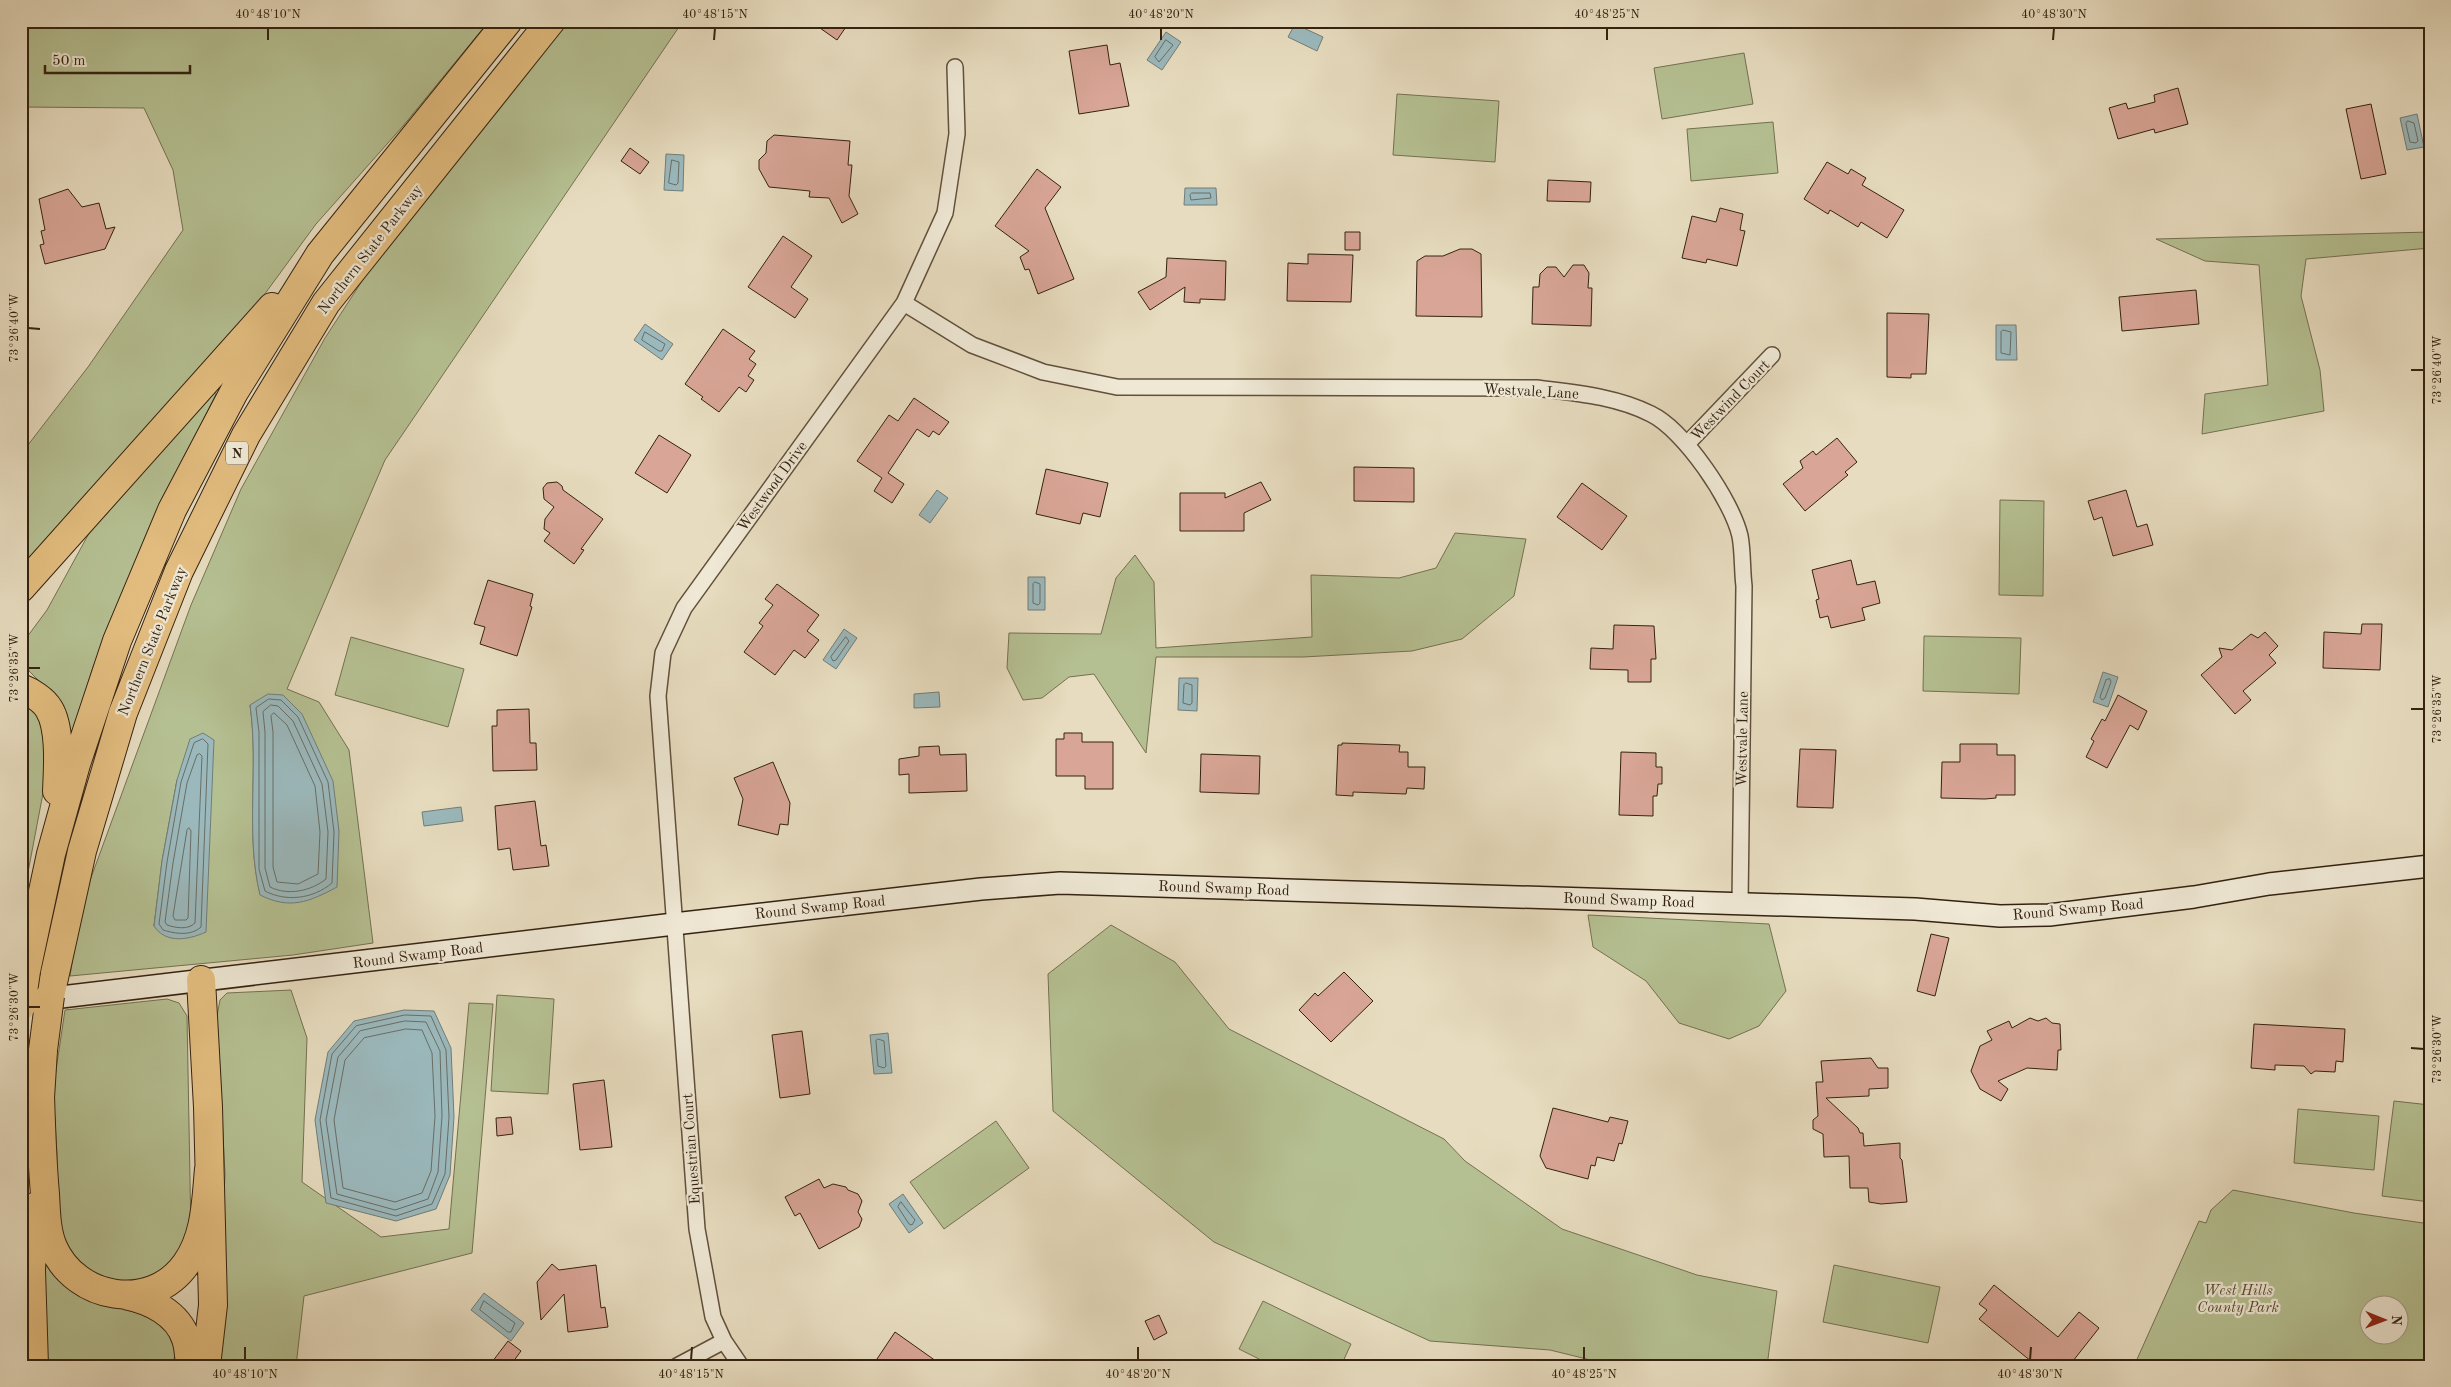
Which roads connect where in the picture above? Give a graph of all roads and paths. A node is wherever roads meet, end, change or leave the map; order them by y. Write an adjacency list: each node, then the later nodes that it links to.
1 (508, 21): 4 (highway, Northern State Parkway / N)
2 (551, 21): 16 (highway, Northern State Parkway / N, bridge)
3 (955, 67): 5 (street, Westwood Drive)
4 (320, 254): 8 (highway); 10 (highway, Northern State Parkway / N)
5 (904, 303): 7 (street, Westvale Lane); 13 (street, Westwood Drive)
6 (1772, 355): 7 (street, Westwind Court)
7 (1687, 444): 12 (street, Westvale Lane)
8 (21, 588)
9 (21, 688): 10 (highway)
10 (50, 854): 15 (highway, Northern State Parkway / N, bridge)
11 (2430, 866): 12 (street, Round Swamp Road)
12 (1740, 904): 13 (street, Round Swamp Road)
13 (674, 924): 14 (street, Round Swamp Road); 19 (street, Equestrian Court)
14 (201, 980): 15 (street, Round Swamp Road); 17 (highway)
15 (21, 1004)
16 (40, 1095): 18 (highway); 20 (highway, Northern State Parkway / N)
17 (209, 1169): 18 (highway); 22 (highway)
18 (124, 1295): 21 (highway)
19 (724, 1341): 23 (street); 24 (street, Equestrian Court)
20 (34, 1366)
21 (190, 1366)
22 (206, 1366)
23 (677, 1366)
24 (741, 1366)

